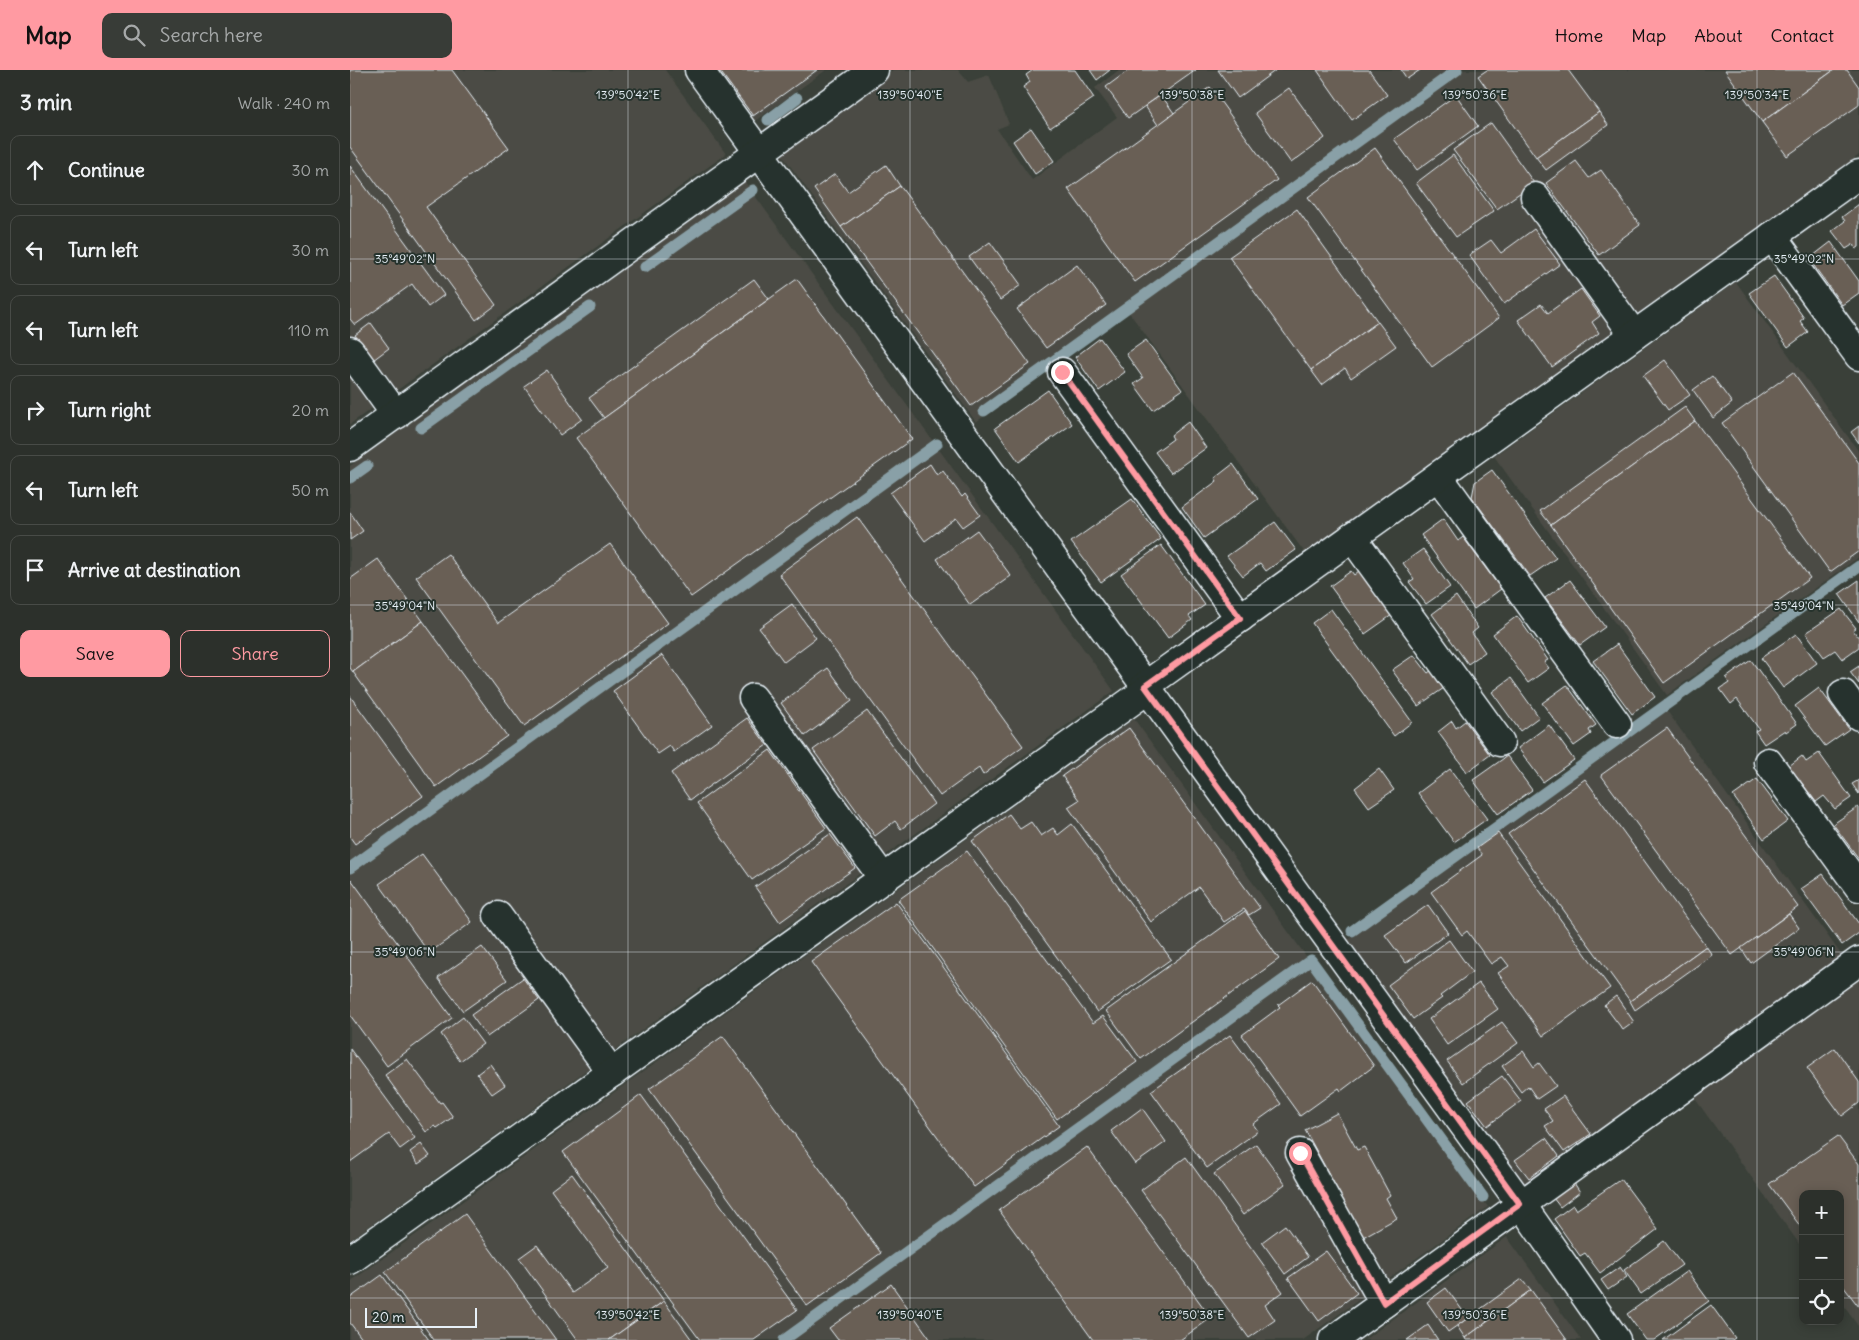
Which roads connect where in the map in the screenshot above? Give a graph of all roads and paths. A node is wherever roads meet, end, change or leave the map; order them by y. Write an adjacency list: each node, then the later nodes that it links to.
1 (699, 70): 3 (street)
2 (874, 70): 3 (street)
3 (760, 153): 11 (street); 16 (street)
4 (1859, 174): 6 (street)
5 (1535, 198): 7 (street)
6 (1772, 236): 7 (street); 9 (street)
7 (1634, 335): 13 (street)
8 (350, 351): 11 (street)
9 (1859, 356)
10 (1062, 372): 15 (street)
11 (396, 414): 12 (street)
12 (350, 448)
13 (1438, 476): 14 (street); 20 (street)
14 (1352, 537): 15 (street); 21 (street)
15 (1240, 618): 16 (street)
16 (1146, 688): 23 (street); 29 (street)
17 (1843, 694): 19 (street)
18 (753, 698): 23 (street)
19 (1859, 716)
20 (1617, 724)
21 (1500, 742)
22 (1768, 762): 24 (street)
23 (883, 878): 27 (street)
24 (1859, 887)
25 (498, 916): 27 (street)
26 (1859, 961): 29 (street)
27 (612, 1073): 30 (street)
28 (1300, 1153): 31 (street)
29 (1520, 1204): 31 (street); 33 (street)
30 (350, 1260)
31 (1384, 1303): 32 (street)
32 (1332, 1340)
33 (1616, 1340)

